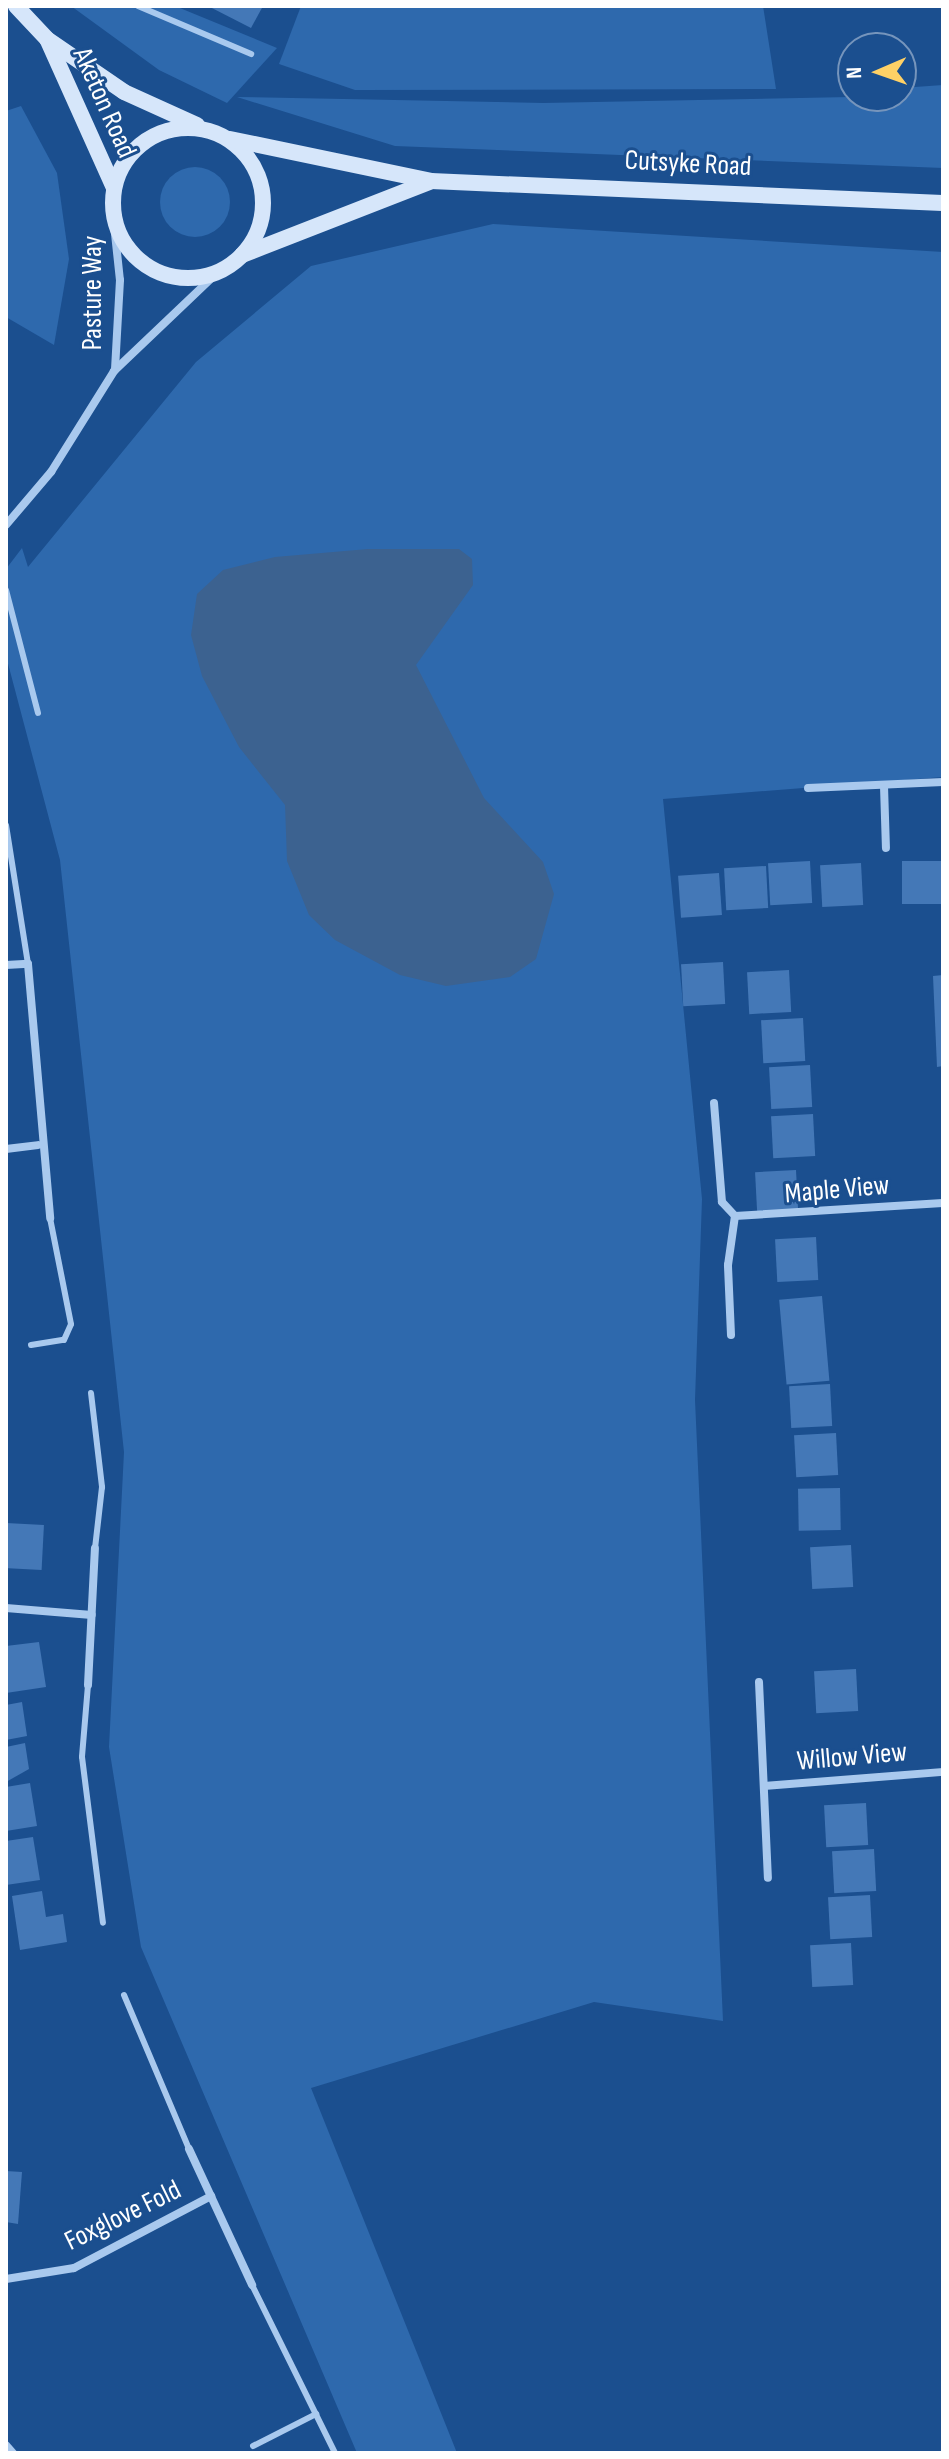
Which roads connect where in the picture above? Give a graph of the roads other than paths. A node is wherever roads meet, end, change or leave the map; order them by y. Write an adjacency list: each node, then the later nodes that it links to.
1 (16, 6): 3 (main road, Aketon Road)
2 (138, 6): 4 (lane)
3 (47, 39): 5 (main road, Aketon Road); 8 (main road, Aketon Road)
4 (251, 54)
5 (205, 129): 6 (main road); 8 (main road)
6 (230, 139): 7 (main road, Cutsyke Road); 11 (main road)
7 (431, 181): 9 (main road, Cutsyke Road); 11 (main road, Cutsyke Road)
8 (114, 188): 10 (main road)
9 (943, 203)
10 (113, 215): 12 (main road); 13 (street, Pasture Way)
11 (242, 255): 12 (main road)
12 (217, 273): 13 (street, Pasture Way)
13 (114, 371): 14 (street, Pasture Way)
14 (6, 525)
15 (6, 590): 16 (lane)
16 (38, 713)
17 (943, 782): 18 (street)
18 (884, 786): 19 (street); 21 (street)
19 (808, 788)
20 (6, 825): 22 (lane)
21 (886, 848)
22 (28, 964): 23 (street); 25 (street)
23 (6, 965)
24 (714, 1103): 28 (street)
25 (38, 1145): 26 (street); 29 (street)
26 (6, 1149)
27 (943, 1203): 28 (street, Maple View)
28 (735, 1216): 30 (street)
29 (50, 1218): 31 (lane)
30 (731, 1335)
31 (31, 1345)
32 (91, 1393): 33 (lane)
33 (95, 1548): 35 (street)
34 (6, 1608): 35 (street)
35 (92, 1615): 37 (street)
36 (759, 1682): 39 (street, Willow View)
37 (88, 1685): 41 (lane)
38 (943, 1772): 39 (street, Willow View)
39 (764, 1786): 40 (street, Willow View)
40 (768, 1878)
41 (103, 1923)
42 (124, 1995): 43 (lane)
43 (189, 2149): 44 (street, Foxglove Fold)
44 (211, 2196): 45 (street, Foxglove Fold); 46 (street, Foxglove Fold)
45 (6, 2279)
46 (252, 2285): 47 (lane)
47 (316, 2414): 49 (lane); 51 (lane)
48 (6, 2445): 50 (street)
49 (253, 2446)
50 (13, 2453)
51 (335, 2453)

